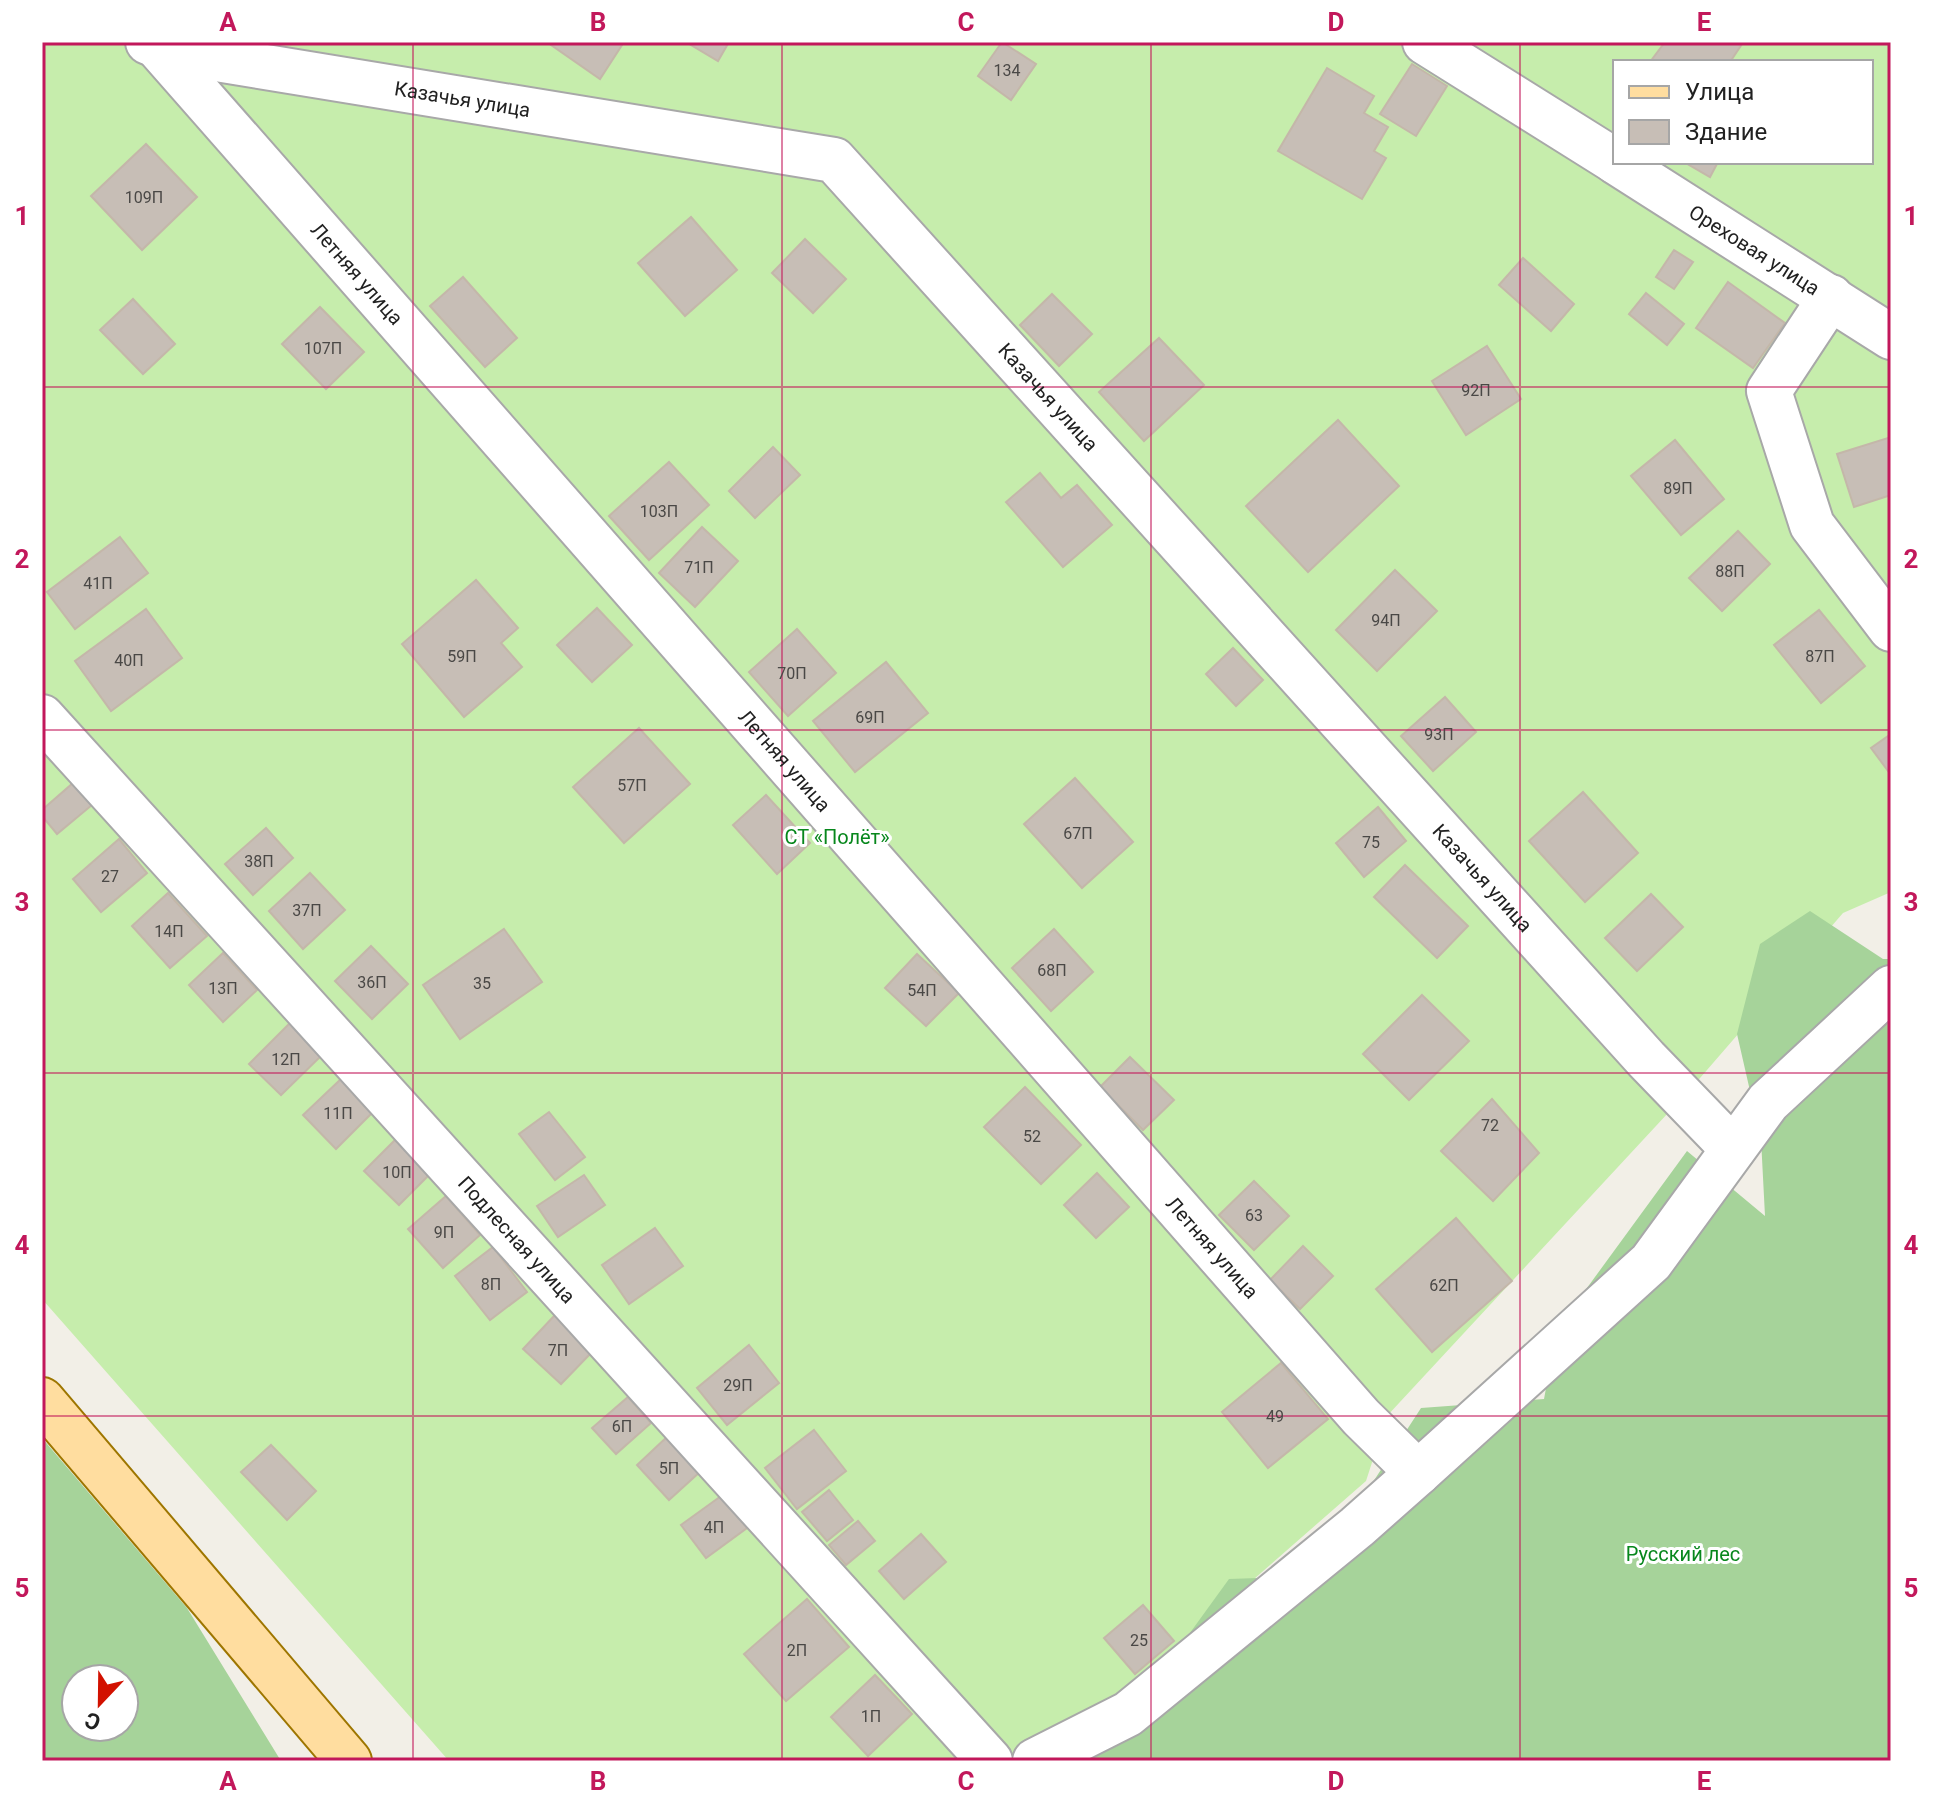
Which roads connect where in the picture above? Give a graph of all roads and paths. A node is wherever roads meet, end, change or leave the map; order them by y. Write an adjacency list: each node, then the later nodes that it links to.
1 (1425, 42): 3 (street, Ореховая улица)
2 (152, 43): 10 (street, Казачья улица); 12 (street, Летняя улица)
3 (1613, 160)
4 (1619, 164): 5 (street, Ореховая улица)
5 (1831, 297): 6 (street, Ореховая улица); 7 (street)
6 (1891, 337)
7 (1891, 629)
8 (42, 717): 14 (street, Подлесная улица)
9 (1891, 988): 10 (street)
10 (1733, 1149): 12 (street)
11 (42, 1400): 13 (main road)
12 (1418, 1473): 15 (street)
13 (349, 1761)
14 (990, 1761)
15 (1035, 1761)

